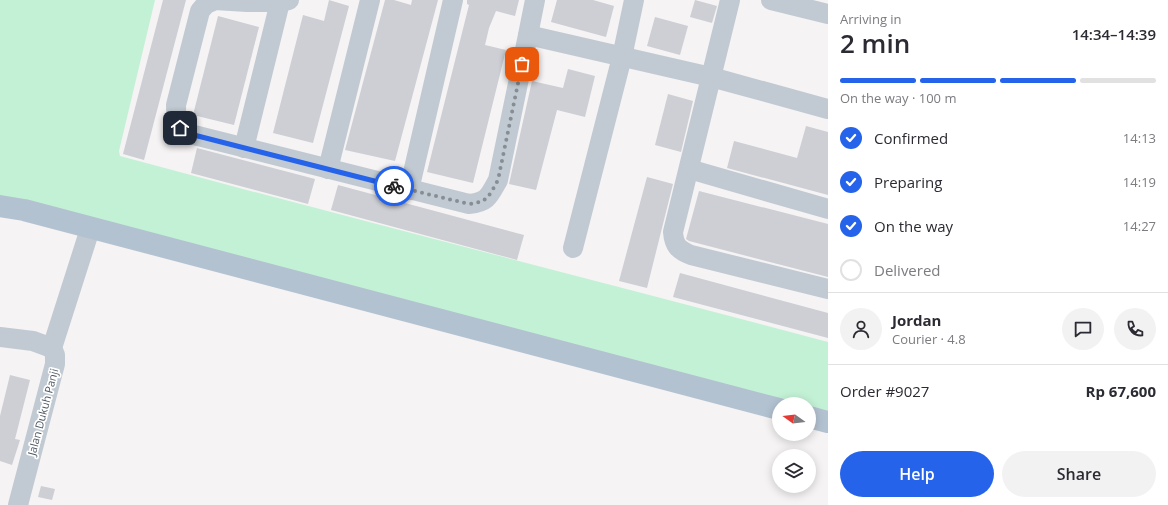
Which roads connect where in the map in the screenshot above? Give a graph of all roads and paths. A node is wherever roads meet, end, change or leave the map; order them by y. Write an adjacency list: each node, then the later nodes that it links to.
1 (370, 0): 15 (street)
2 (453, 0): 17 (street)
3 (535, 0): 10 (street)
4 (634, 0): 11 (street)
5 (730, 0): 12 (street)
6 (771, 0): 8 (street)
7 (285, 1): 14 (street); 14 (street)
8 (810, 4): 9 (street)
9 (828, 14)
10 (528, 35): 11 (street); 17 (street)
11 (622, 57): 12 (street); 21 (street)
12 (710, 77): 13 (street); 16 (street)
13 (828, 108)
14 (244, 148): 15 (street)
15 (328, 169): 17 (street)
16 (689, 170): 19 (street); 22 (street)
17 (409, 190)
18 (0, 206): 20 (main road)
19 (828, 209)
20 (90, 229): 24 (street); 25 (main road)
21 (572, 248)
22 (828, 288)
23 (0, 337): 24 (street)
24 (52, 348): 28 (street, Jalan Dukuh Panji)
25 (772, 407)
26 (816, 419): 27 (main road)
27 (828, 422)
28 (18, 505)

